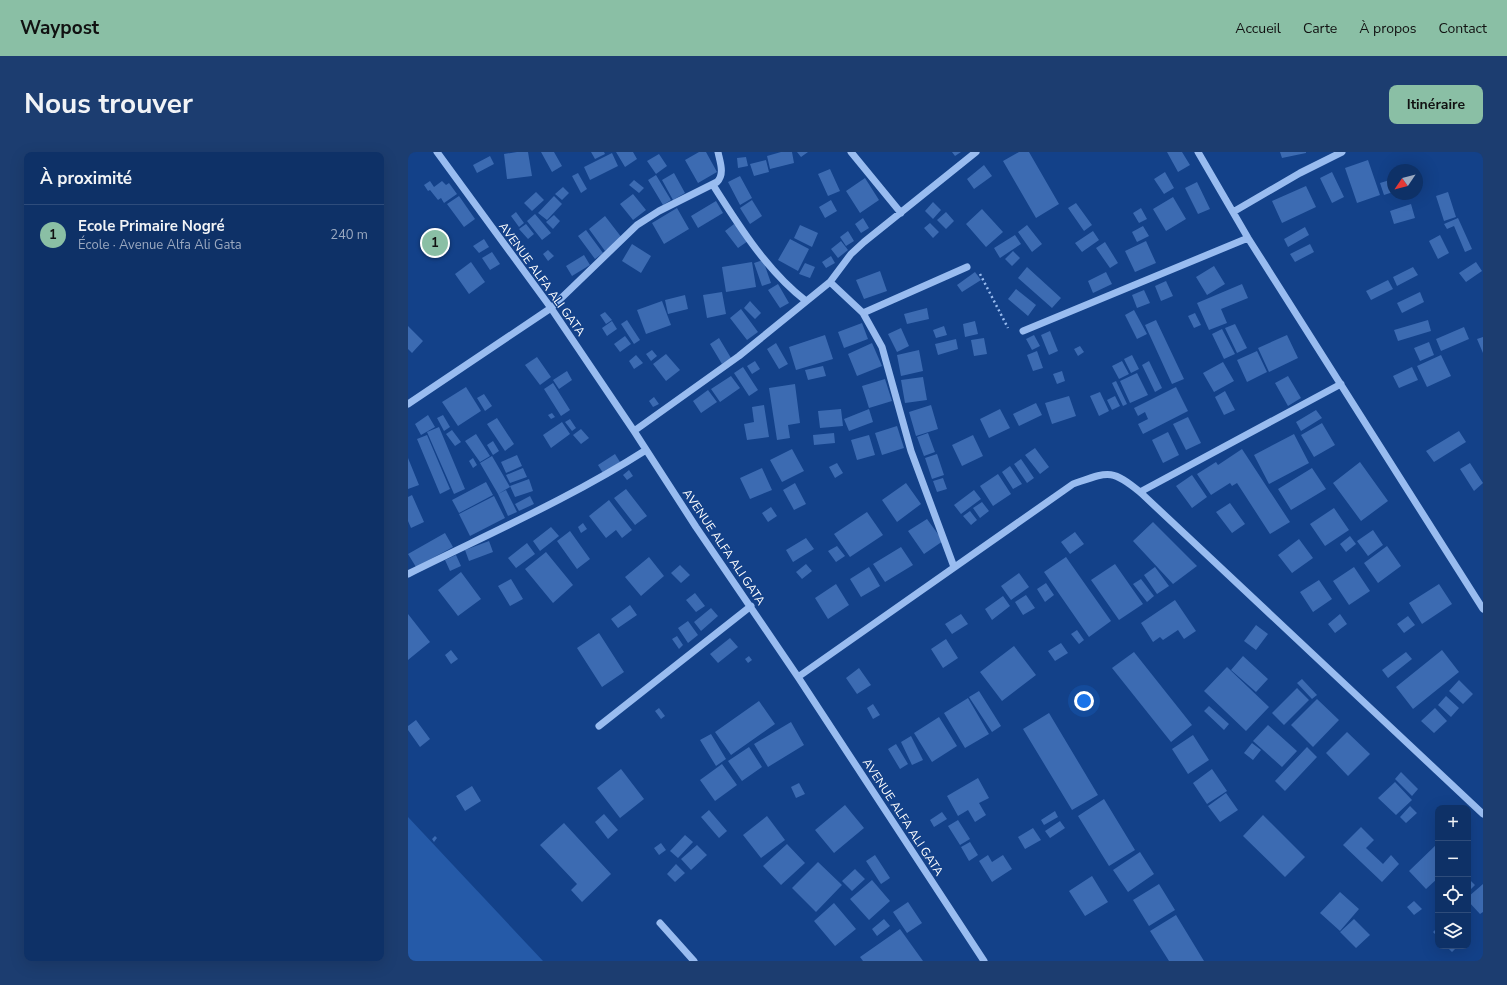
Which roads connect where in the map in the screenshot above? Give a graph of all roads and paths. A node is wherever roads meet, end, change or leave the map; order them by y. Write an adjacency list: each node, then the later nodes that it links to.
1 (437, 152): 14 (street, AVENUE ALFA ALI GATA)
2 (718, 152): 7 (street)
3 (851, 152): 9 (street)
4 (976, 152): 9 (street)
5 (1198, 152): 8 (street)
6 (1342, 152): 8 (street)
7 (713, 185): 13 (street); 14 (street)
8 (1233, 212): 10 (street)
9 (901, 213): 12 (street)
10 (1248, 238): 16 (street); 17 (street)
11 (967, 267): 15 (street); 16 (path)
12 (830, 282): 13 (street); 15 (street)
13 (806, 301): 19 (street)
14 (551, 308): 18 (street); 19 (street, AVENUE ALFA ALI GATA)
15 (863, 313): 22 (street)
16 (1023, 331)
17 (1341, 384): 21 (street); 25 (street)
18 (408, 404)
19 (634, 431): 20 (street, AVENUE ALFA ALI GATA)
20 (646, 450): 23 (street); 24 (street, AVENUE ALFA ALI GATA)
21 (1140, 492): 22 (street); 28 (street)
22 (954, 567): 26 (street)
23 (408, 574)
24 (751, 606): 26 (street, AVENUE ALFA ALI GATA); 27 (street)
25 (1483, 609)
26 (798, 677): 31 (street, AVENUE ALFA ALI GATA)
27 (599, 726)
28 (1483, 814)
29 (660, 923): 30 (street)
30 (694, 961)
31 (984, 961)

